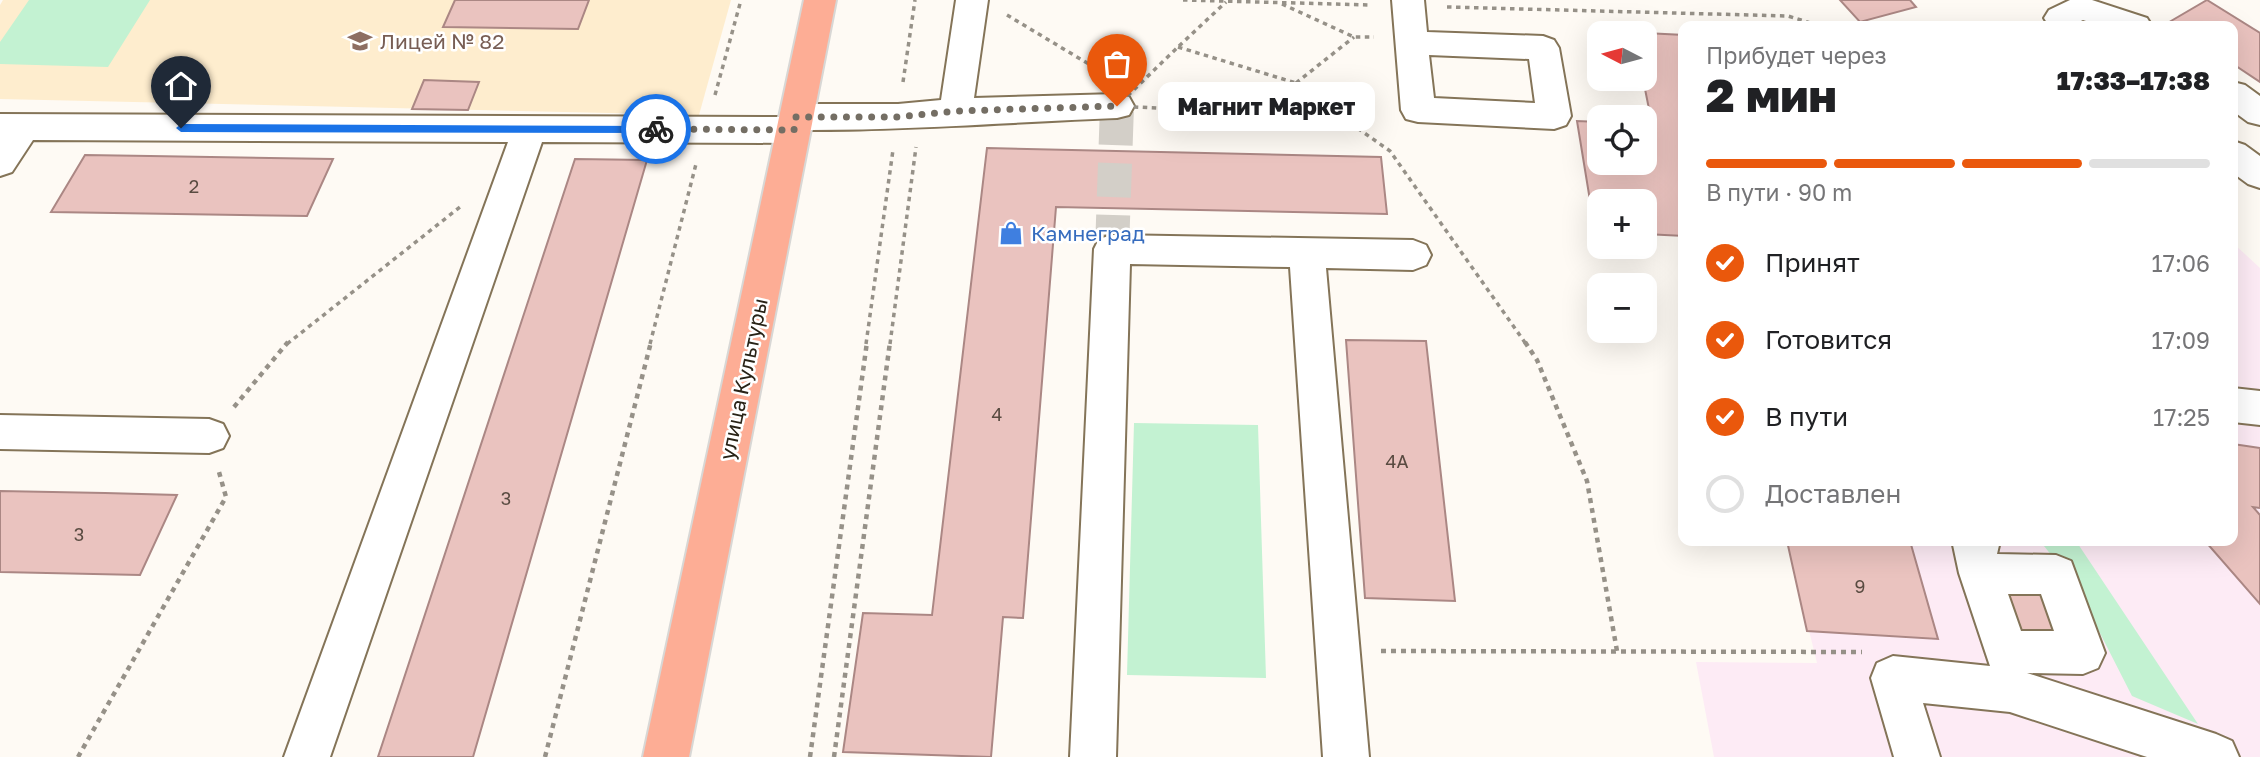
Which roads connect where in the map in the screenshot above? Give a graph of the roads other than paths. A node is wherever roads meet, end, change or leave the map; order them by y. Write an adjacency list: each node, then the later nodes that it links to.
1 (820, 0): 12 (main road, улица Культуры)
2 (972, 0): 10 (street)
3 (1408, 0): 7 (street)
4 (2119, 0): 5 (street)
5 (2064, 13): 6 (street)
6 (2108, 21)
7 (1397, 40)
8 (1119, 90): 10 (street)
9 (2238, 98): 11 (street)
10 (957, 111): 12 (street)
11 (2260, 113)
12 (795, 123): 14 (street); 25 (main road, улица Культуры)
13 (12, 127): 14 (street); 16 (street)
14 (530, 129): 24 (street)
15 (2238, 158): 17 (street)
16 (0, 163)
17 (2260, 176)
18 (1307, 253): 19 (street); 26 (street); 27 (street)
19 (1413, 255)
20 (2238, 406): 21 (street)
21 (2260, 408)
22 (0, 432): 23 (street)
23 (209, 436)
24 (307, 757)
25 (666, 757)
26 (1093, 757)
27 (1346, 757)
28 (1917, 757): 29 (street)
29 (2217, 757)

